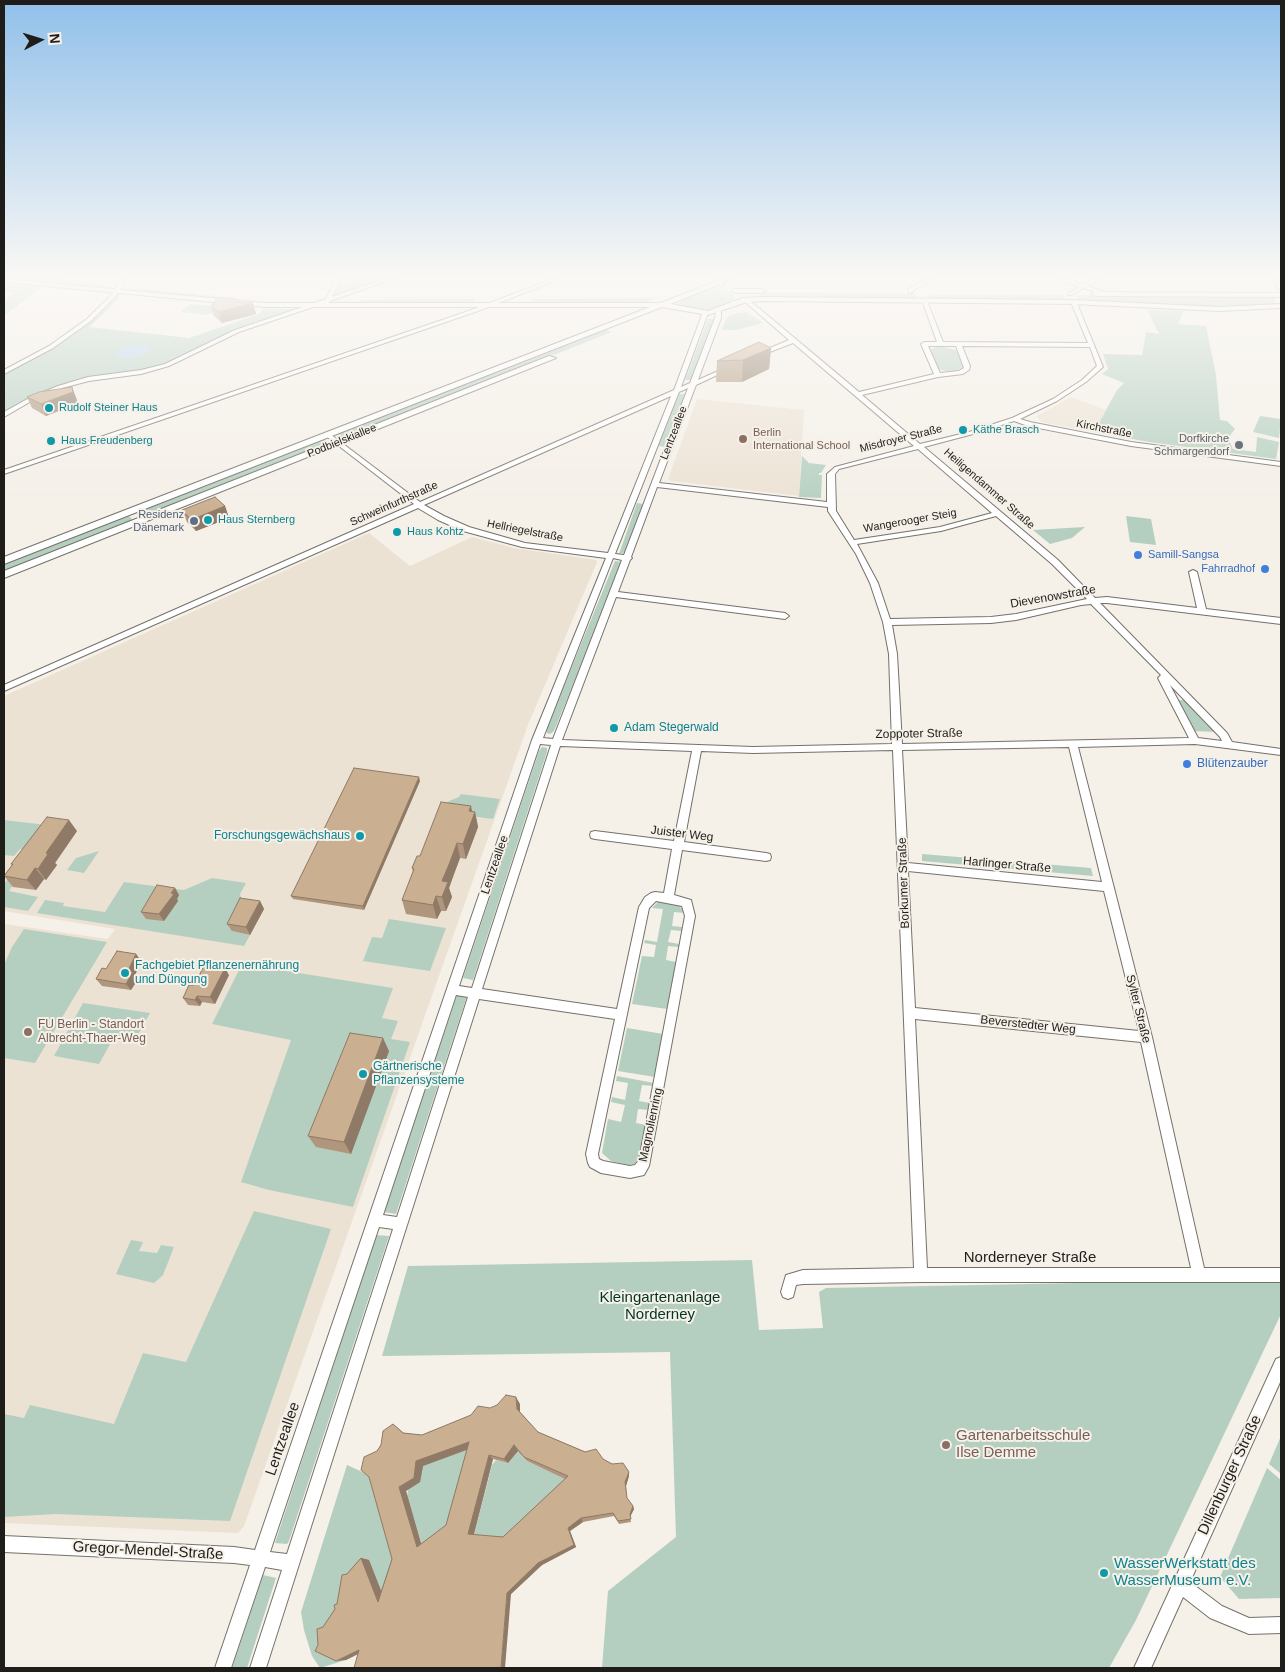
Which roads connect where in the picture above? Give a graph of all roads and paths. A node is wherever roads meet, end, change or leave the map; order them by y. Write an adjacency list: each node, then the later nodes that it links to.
1 (31, 357): 15 (street)
2 (185, 357): 20 (street)
3 (337, 357): 28 (street)
4 (530, 357): 22 (street, Podbielskiallee)
5 (554, 357): 23 (street, Podbielskiallee)
6 (689, 357): 18 (street, Lentzeallee)
7 (703, 357): 17 (street, Lentzeallee)
8 (754, 357): 13 (street)
9 (814, 357): 19 (street, Heiligendammer Straße)
10 (929, 357): 16 (street)
11 (963, 357): 16 (street)
12 (1096, 357): 21 (street, Misdroyer Straße)
13 (749, 359)
14 (740, 363): 17 (street, Schweinfurthstraße)
15 (4, 372)
16 (938, 375): 19 (street)
17 (693, 384): 18 (street, Schweinfurthstraße); 27 (street, Lentzeallee)
18 (676, 392): 26 (street, Lentzeallee); 32 (street, Schweinfurthstraße)
19 (859, 394): 24 (street, Heiligendammer Straße)
20 (4, 415)
21 (1014, 419): 24 (street, Misdroyer Straße); 25 (street, Kirchstraße)
22 (328, 435): 23 (street, Hellriegelstraße); 34 (street, Podbielskiallee)
23 (338, 443): 32 (street, Hellriegelstraße); 36 (street, Podbielskiallee)
24 (921, 446): 33 (street, Misdroyer Straße); 35 (street, Heiligendammer Straße)
25 (1281, 464)
26 (646, 468): 27 (street, Lentzeallee); 30 (street, Lentzeallee)
27 (660, 470): 29 (street, Lentzeallee)
28 (4, 472)
29 (655, 485): 31 (street, Lentzeallee); 33 (street)
30 (634, 499): 31 (street); 38 (street, Lentzeallee)
31 (649, 502): 39 (street, Lentzeallee)
32 (419, 505): 38 (street, Hellriegelstraße); 50 (street, Schweinfurthstraße)
33 (831, 505): 37 (street, Borkumer Straße)
34 (134, 510): 36 (street); 40 (street, Podbielskiallee)
35 (999, 513): 37 (street, Wangerooger Steig); 44 (street, Heiligendammer Straße)
36 (143, 520): 42 (street, Podbielskiallee)
37 (853, 542): 48 (street, Borkumer Straße)
38 (612, 556): 39 (street, Hellriegelstraße); 51 (street, Lentzeallee)
39 (628, 558): 43 (street, Lentzeallee)
40 (4, 561)
41 (1193, 572): 45 (street)
42 (4, 575)
43 (614, 594): 46 (street); 53 (street, Lentzeallee)
44 (1093, 601): 45 (street, Dievenowstraße); 48 (street, Dievenowstraße); 49 (street, Heiligendammer Straße)
45 (1202, 611): 47 (street, Dievenowstraße)
46 (785, 616)
47 (1281, 620)
48 (888, 622): 56 (street, Borkumer Straße)
49 (1159, 670): 52 (street, Heiligendammer Straße); 55 (street, Heiligendammer Straße)
50 (4, 688)
51 (537, 740): 53 (street); 65 (street, Lentzeallee)
52 (1195, 741): 54 (street, Zoppoter Straße); 55 (street, Zoppoter Straße)
53 (556, 743): 57 (street, Zoppoter Straße); 66 (street, Lentzeallee)
54 (1074, 744): 56 (street, Zoppoter Straße); 63 (street, Sylter Straße)
55 (1228, 745): 58 (street, Zoppoter Straße)
56 (898, 746): 57 (street, Zoppoter Straße); 62 (street, Borkumer Straße)
57 (697, 749): 60 (street)
58 (1281, 752)
59 (595, 835): 60 (street, Juister Weg)
60 (678, 846): 61 (street, Juister Weg); 64 (street)
61 (766, 857)
62 (904, 868): 63 (street, Harlinger Straße); 67 (street, Borkumer Straße)
63 (1108, 887): 69 (street, Sylter Straße)
64 (668, 897): 68 (street, Magnolienring); 68 (street, Magnolienring)
65 (453, 990): 66 (street); 70 (street, Lentzeallee)
66 (475, 994): 68 (street); 71 (street, Lentzeallee)
67 (910, 1013): 69 (street, Beverstedter Weg); 72 (street, Borkumer Straße)
68 (620, 1015)
69 (1146, 1037): 73 (street, Sylter Straße)
70 (375, 1220): 71 (street); 78 (street, Lentzeallee)
71 (401, 1224): 79 (street, Lentzeallee)
72 (921, 1274): 73 (street, Norderneyer Straße); 75 (street, Norderneyer Straße)
73 (1199, 1274): 74 (street, Norderneyer Straße)
74 (1281, 1275)
75 (788, 1292)
76 (1281, 1364): 80 (street, Dillenburger Straße)
77 (4, 1544): 78 (street, Gregor-Mendel-Straße)
78 (260, 1558): 79 (street, Gregor-Mendel-Straße); 82 (street, Lentzeallee)
79 (292, 1563): 83 (street, Lentzeallee)
80 (1180, 1584): 81 (street); 84 (street, Dillenburger Straße)
81 (1281, 1625)
82 (223, 1668)
83 (258, 1668)
84 (1142, 1668)

